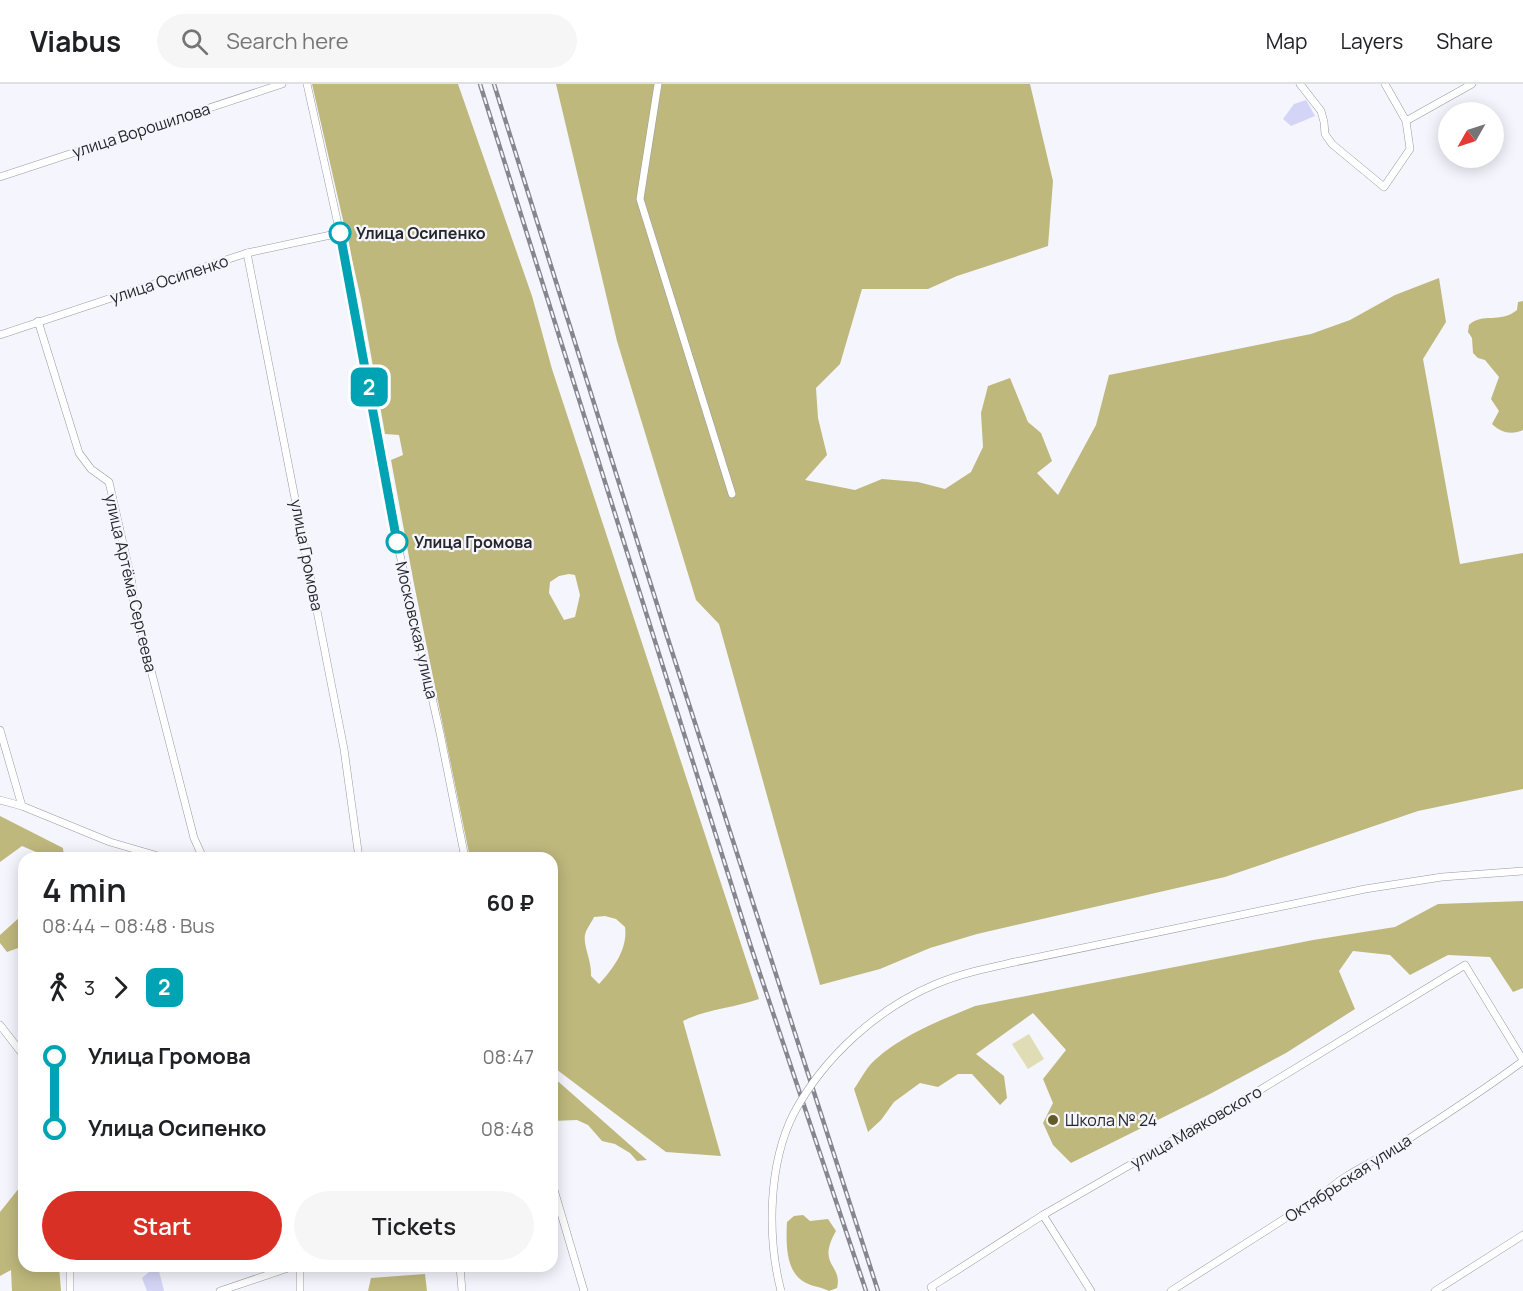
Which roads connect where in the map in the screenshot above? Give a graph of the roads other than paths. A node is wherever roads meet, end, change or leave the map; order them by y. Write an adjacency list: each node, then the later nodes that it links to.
1 (282, 84): 8 (street, улица Ворошилова)
2 (307, 84): 9 (street, Московская улица)
3 (658, 84): 13 (street)
4 (1300, 84): 7 (street)
5 (1385, 84): 7 (street)
6 (1472, 84): 7 (street)
7 (1406, 121)
8 (0, 177)
9 (340, 233): 10 (street, улица Осипенко); 20 (street, Московская улица)
10 (247, 253): 11 (street, улица Осипенко); 19 (street, улица Громова)
11 (38, 321): 12 (street, улица Осипенко); 18 (street, улица Артёма Сергеева)
12 (0, 335)
13 (732, 494)
14 (0, 730): 16 (street)
15 (0, 800): 16 (street)
16 (22, 806): 17 (street)
17 (143, 852)
18 (200, 852)
19 (358, 852)
20 (464, 852)
21 (1523, 870): 37 (street, bridge)
22 (0, 1024): 23 (street)
23 (18, 1048)
24 (1523, 1061): 26 (street, улица Маяковского); 40 (street, Октябрьская улица)
25 (558, 1204): 36 (street)
26 (1043, 1215): 38 (street, улица Маяковского); 39 (street)
27 (1523, 1235): 41 (street)
28 (70, 1272): 32 (street)
29 (276, 1272): 33 (street)
30 (300, 1272): 34 (street)
31 (460, 1272): 35 (street)
32 (70, 1291)
33 (220, 1291)
34 (300, 1291)
35 (462, 1291)
36 (584, 1291)
37 (781, 1291)
38 (933, 1291)
39 (1091, 1291)
40 (1171, 1291)
41 (1435, 1291)

